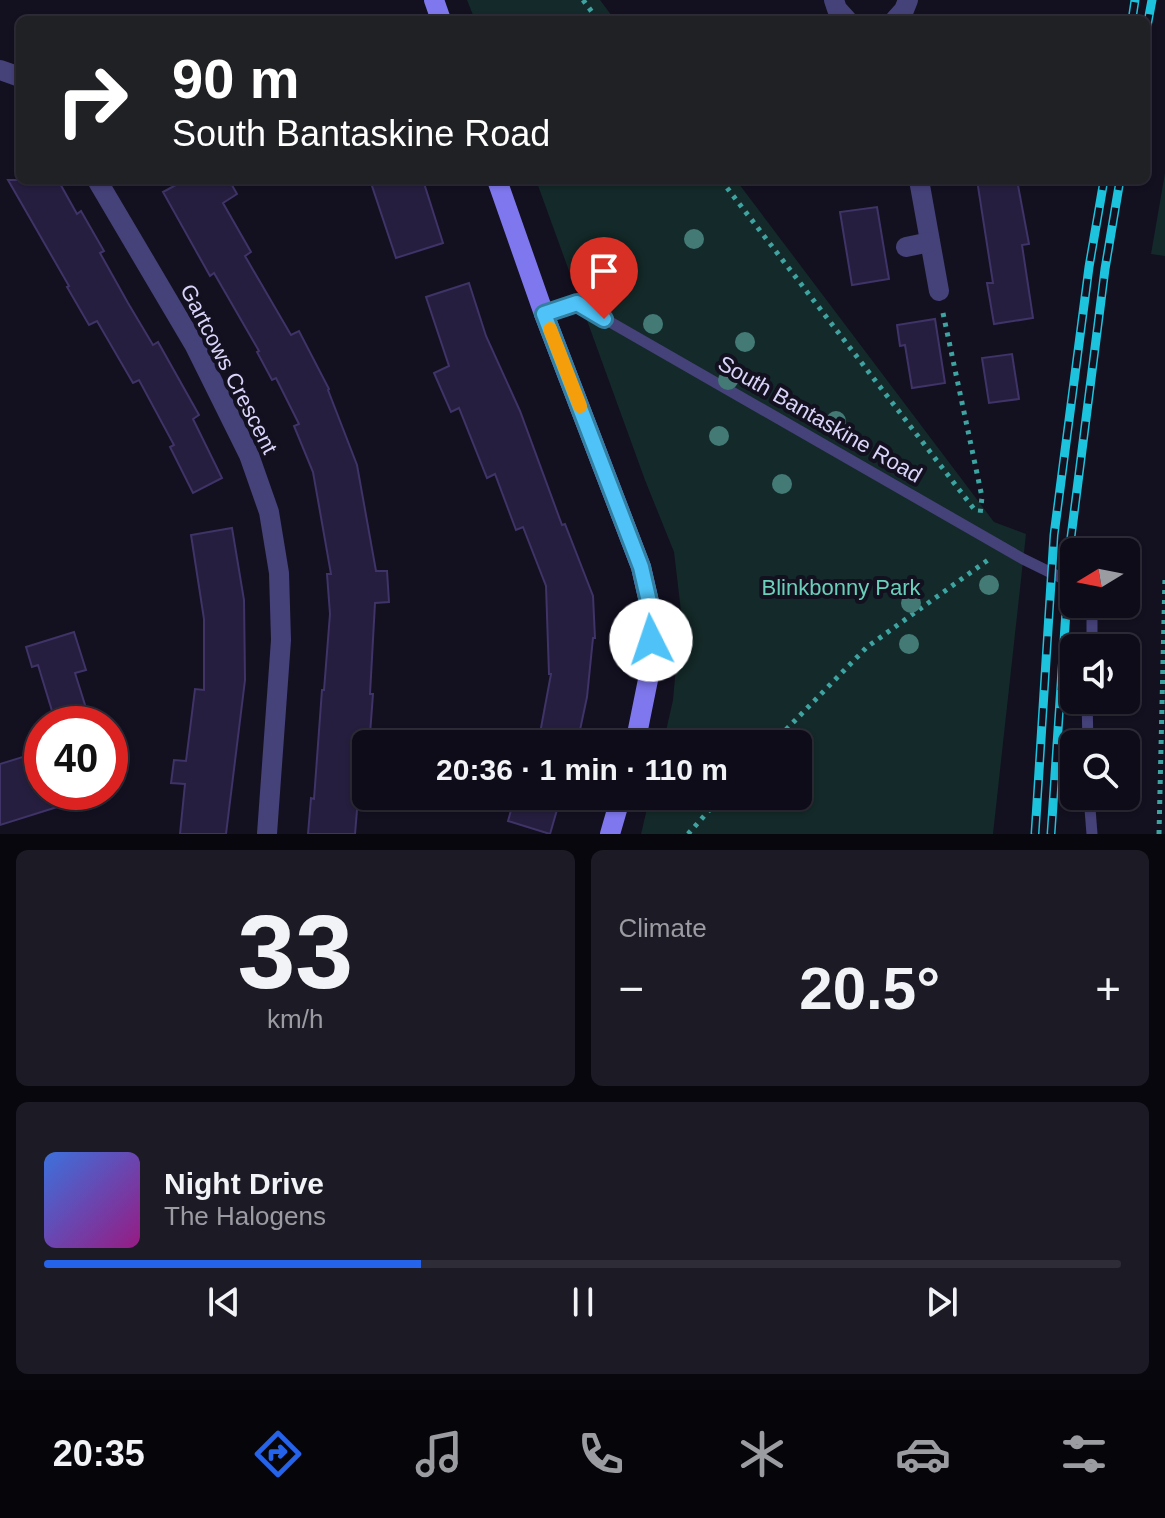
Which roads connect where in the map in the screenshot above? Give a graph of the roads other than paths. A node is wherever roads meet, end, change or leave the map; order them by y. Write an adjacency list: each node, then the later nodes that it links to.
1 (99, 184): 12 (street, Gartcows Crescent)
2 (498, 184): 7 (street)
3 (920, 184): 4 (street)
4 (930, 242): 5 (street); 6 (street)
5 (906, 247)
6 (939, 291)
7 (544, 314): 8 (lane, South Bantaskine Road); 9 (street)
8 (1060, 577)
9 (638, 730)
10 (617, 810): 13 (street)
11 (1090, 810): 14 (lane)
12 (267, 834)
13 (610, 834)
14 (1092, 834)

